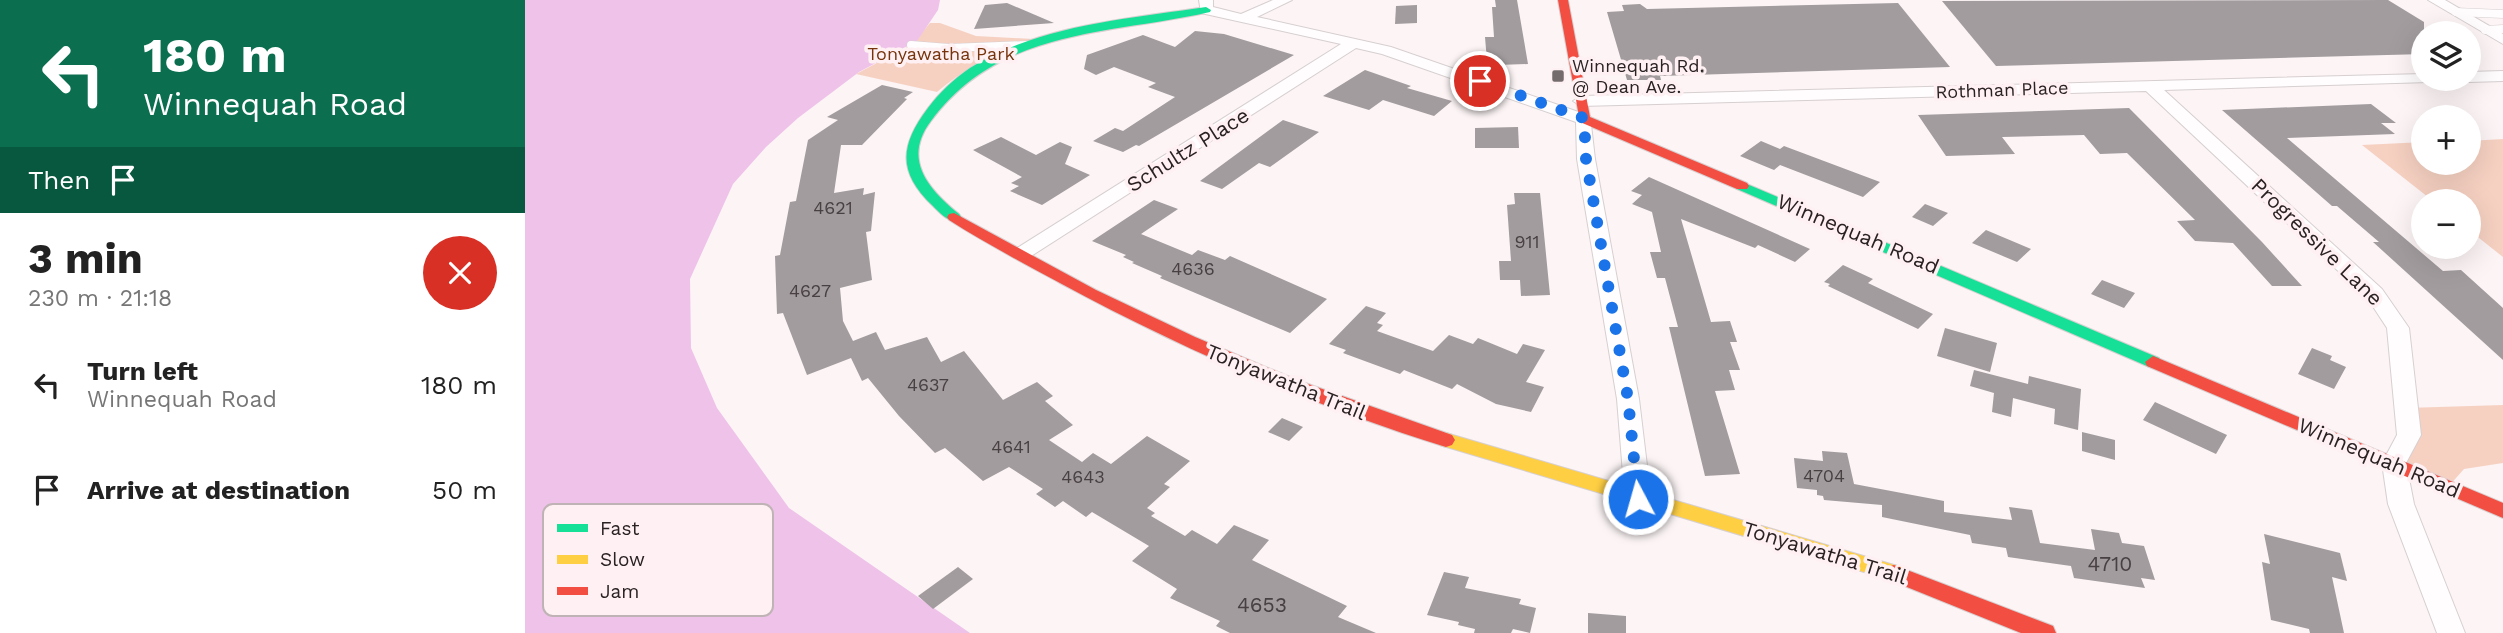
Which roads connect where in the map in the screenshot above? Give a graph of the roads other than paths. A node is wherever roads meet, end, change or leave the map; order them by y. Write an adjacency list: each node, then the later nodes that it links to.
1 (1285, 0): 7 (street)
2 (1563, 0): 20 (street)
3 (2435, 0): 5 (street)
4 (1206, 5): 7 (street, Winnequah Road); 13 (street, Tonyawatha Trail)
5 (2456, 12): 6 (lane); 8 (street)
6 (2503, 14)
7 (1243, 18): 11 (street, Winnequah Road)
8 (2485, 30): 9 (lane); 10 (street)
9 (2503, 30)
10 (2503, 40)
11 (1353, 43): 20 (street, Winnequah Road); 21 (street, Schultz Place)
12 (911, 45): 14 (lane)
13 (1030, 46): 14 (lane); 21 (street, Tonyawatha Trail)
14 (949, 48): 15 (lane)
15 (897, 53)
16 (2503, 76): 17 (street)
17 (2481, 77)
18 (2411, 79): 19 (street, Rothman Place)
19 (2150, 86): 20 (street, Rothman Place); 22 (street, Progressive Lane)
20 (1583, 110): 22 (street, Winnequah Road); 23 (street)
21 (1021, 254): 23 (street, Tonyawatha Trail)
22 (2394, 463): 24 (street, Winnequah Road); 26 (street)
23 (1638, 499): 25 (street, Tonyawatha Trail)
24 (2503, 511)
25 (2045, 633)
26 (2451, 633)

